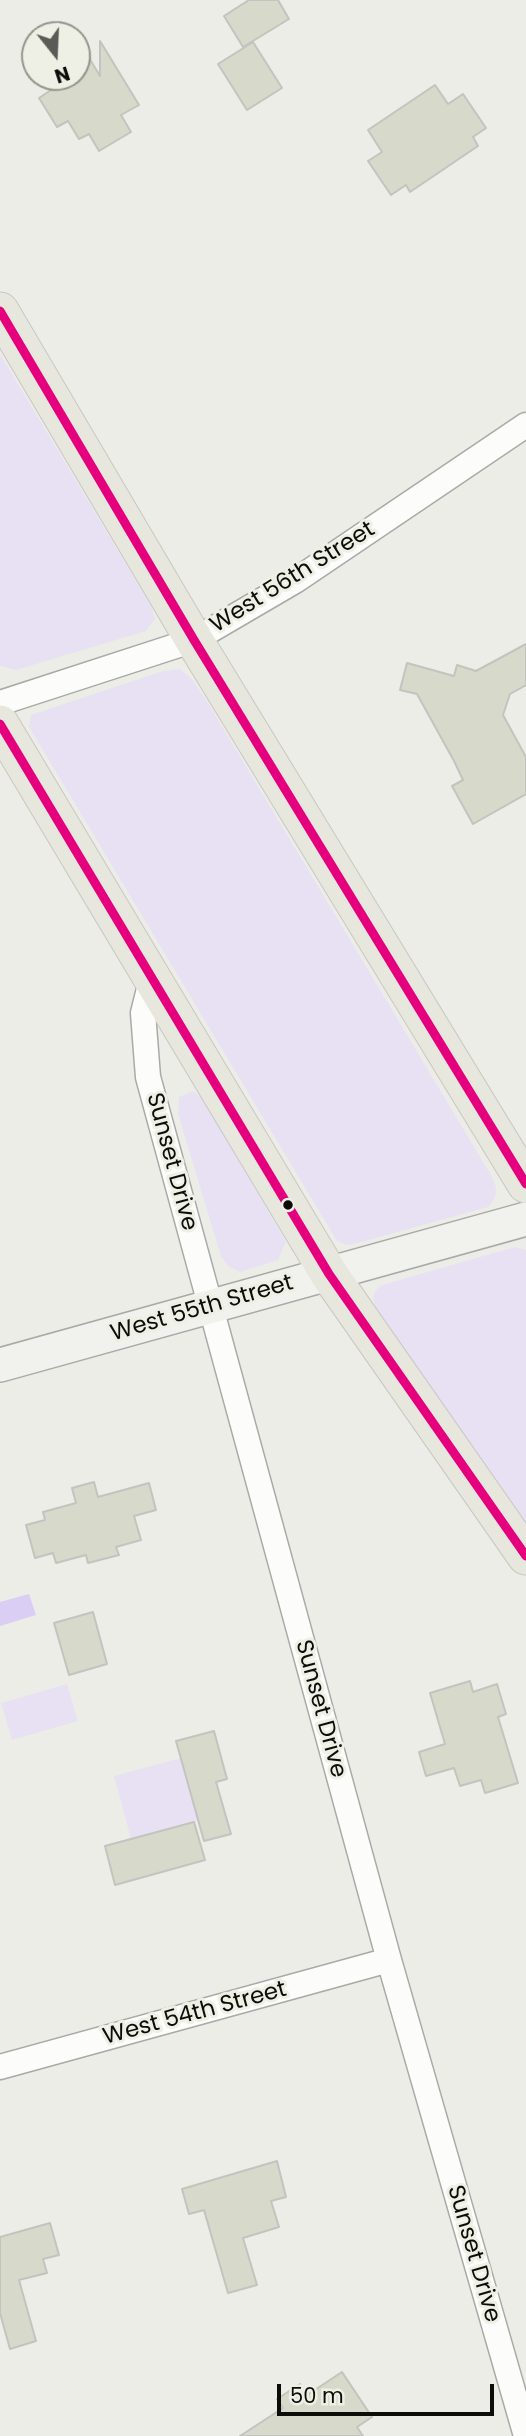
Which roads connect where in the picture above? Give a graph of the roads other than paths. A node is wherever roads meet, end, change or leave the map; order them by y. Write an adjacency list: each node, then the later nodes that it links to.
1 (0, 311): 3 (main road)
2 (526, 425): 3 (street, West 56th Street)
3 (194, 640): 4 (street, West 56th Street); 7 (main road)
4 (0, 703)
5 (0, 724): 6 (main road)
6 (152, 977): 9 (main road); 10 (street, Sunset Drive)
7 (526, 1184)
8 (526, 1219): 9 (main road, West 55th Street)
9 (329, 1274): 10 (main road, West 55th Street); 12 (main road)
10 (210, 1307): 11 (main road, West 55th Street); 13 (street, Sunset Drive)
11 (0, 1366)
12 (526, 1556)
13 (389, 1960): 14 (street, West 54th Street); 15 (street, Sunset Drive)
14 (0, 2067)
15 (526, 2436)

